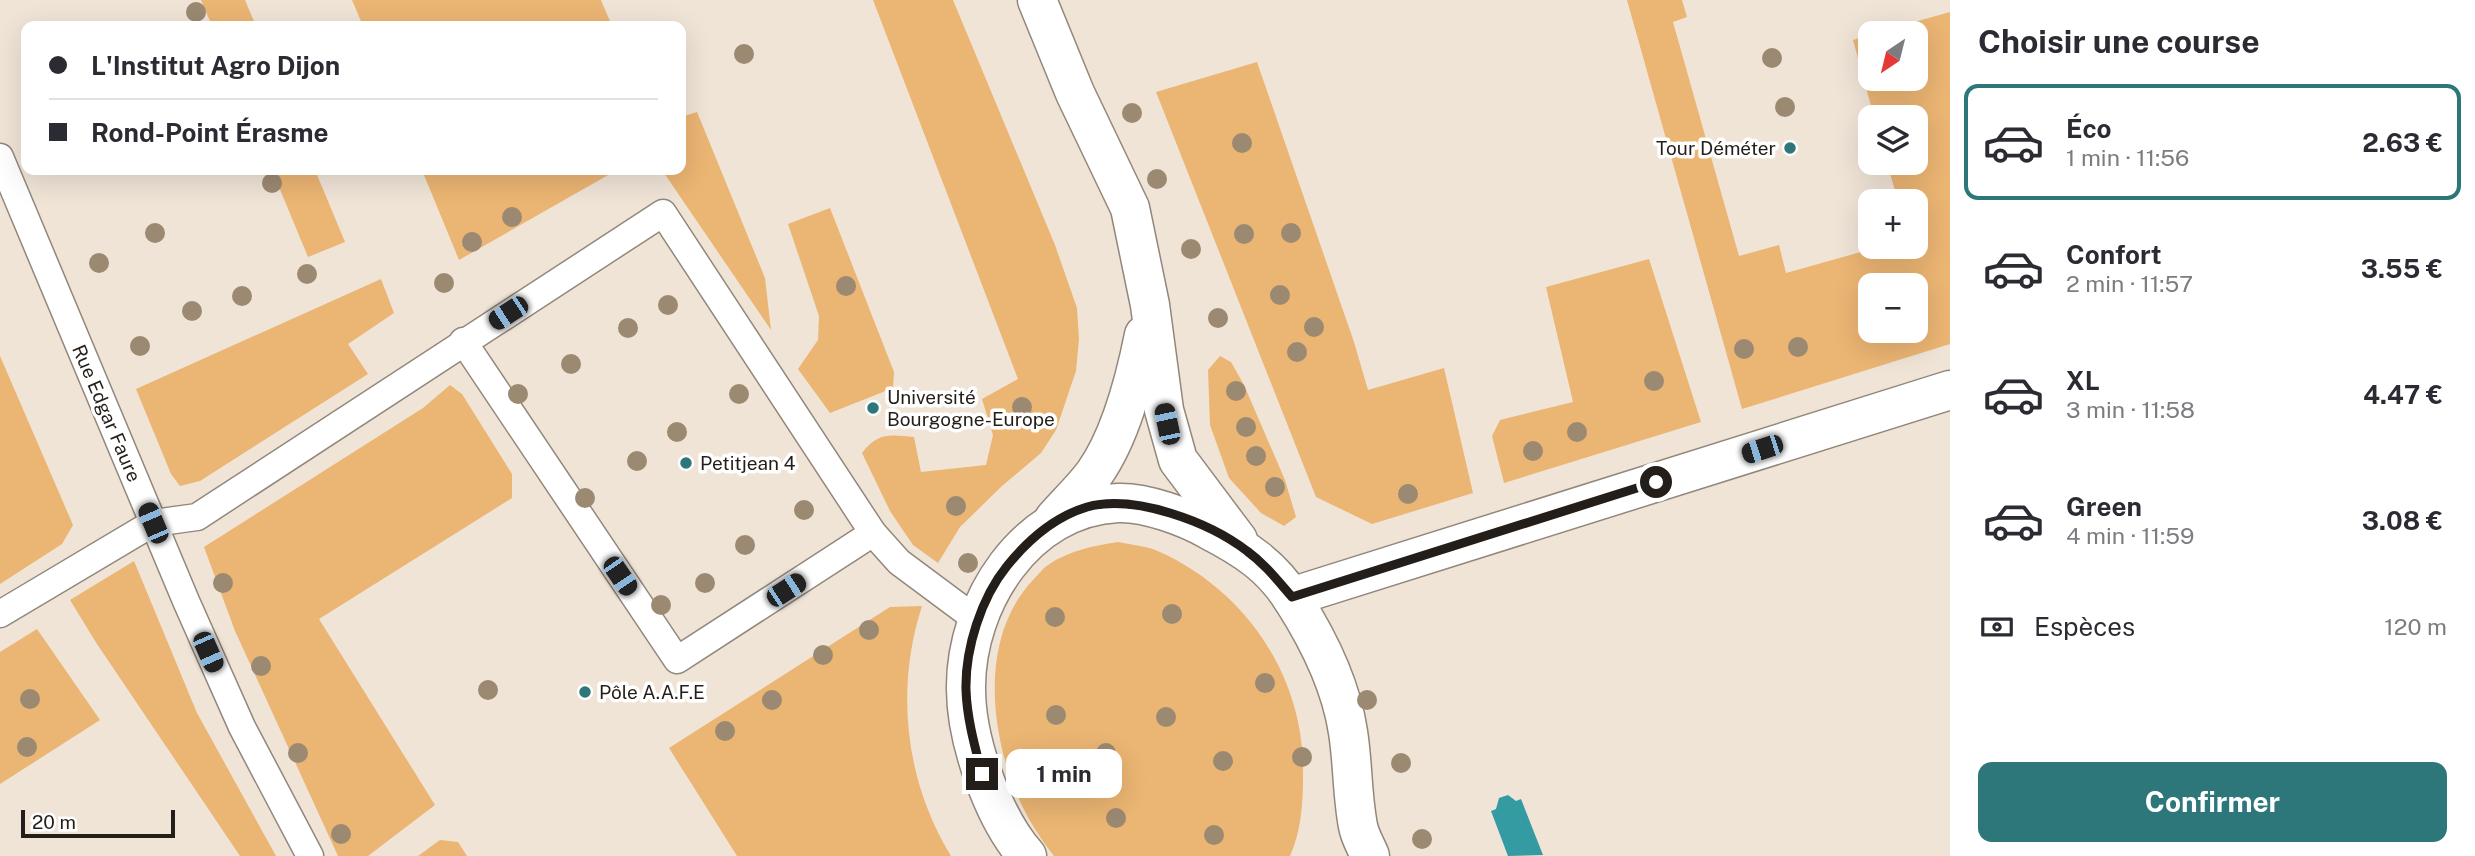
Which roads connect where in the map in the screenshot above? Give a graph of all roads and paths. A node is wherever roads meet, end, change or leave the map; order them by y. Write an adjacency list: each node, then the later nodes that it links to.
1 (1037, 0): 3 (main road)
2 (0, 157): 6 (lane, Rue Edgar Faure)
3 (1150, 305): 7 (main road); 9 (main road)
4 (463, 341): 6 (lane); 8 (lane); 8 (lane)
5 (1949, 393): 10 (main road)
6 (153, 523): 11 (lane); 15 (lane, Rue Edgar Faure)
7 (1050, 524): 9 (main road); 12 (main road)
8 (873, 533): 12 (lane)
9 (1246, 550): 10 (main road)
10 (1292, 597): 13 (main road)
11 (0, 614)
12 (977, 621): 14 (main road)
13 (1357, 847)
14 (1024, 854)
15 (310, 856)

